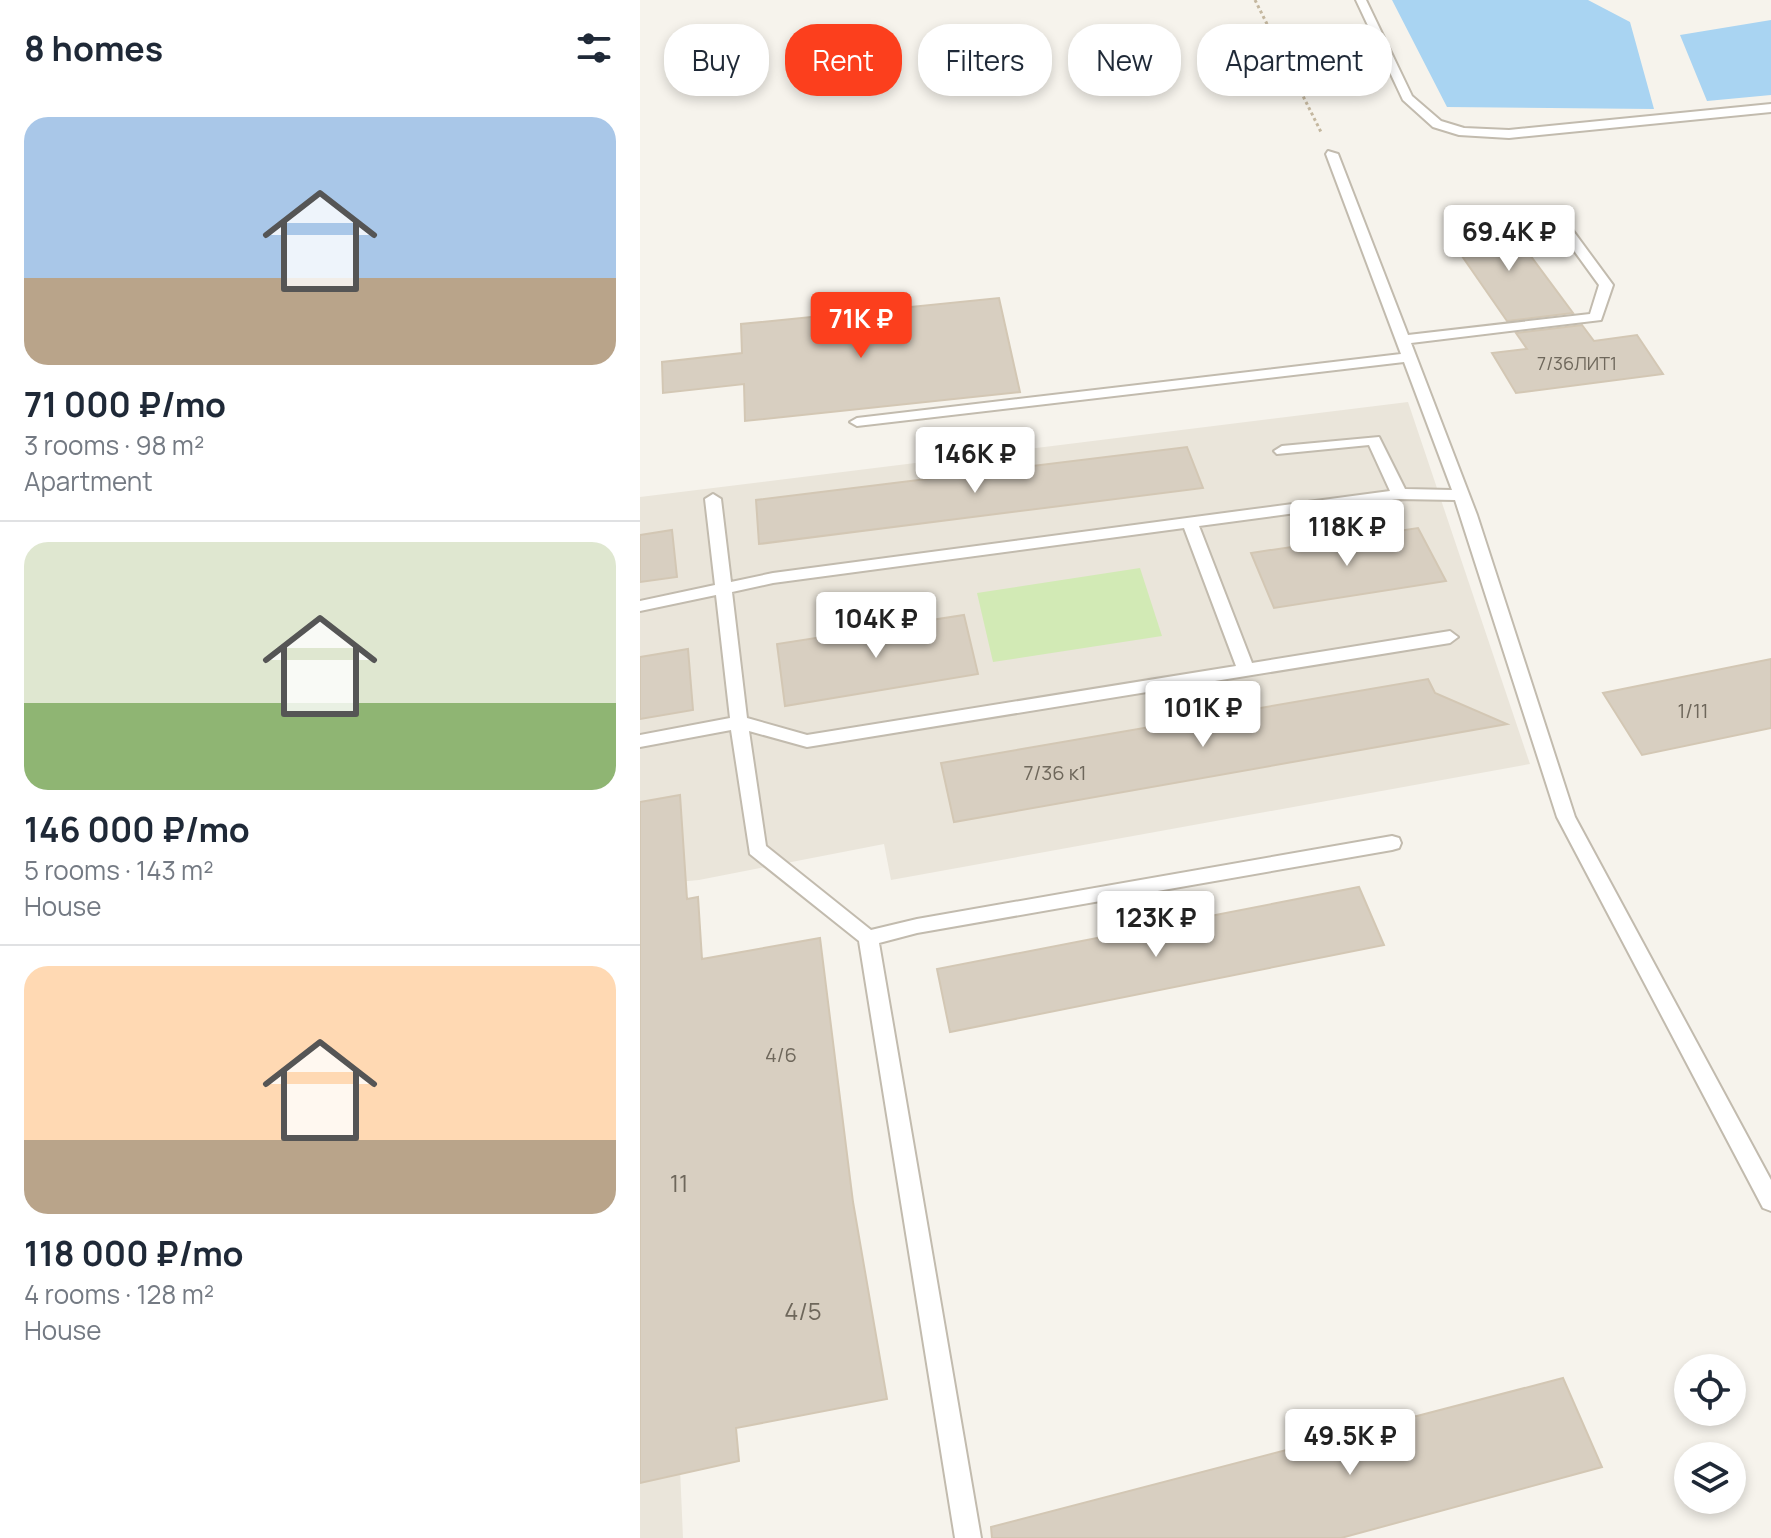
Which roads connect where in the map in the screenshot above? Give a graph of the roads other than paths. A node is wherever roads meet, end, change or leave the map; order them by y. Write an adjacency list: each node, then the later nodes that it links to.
1 (1361, 0): 2 (lane)
2 (1771, 108)
3 (1332, 154): 5 (lane)
4 (1552, 212): 5 (lane)
5 (1402, 340): 6 (lane)
6 (1409, 357): 7 (lane); 10 (lane)
7 (857, 422)
8 (1282, 451): 9 (lane)
9 (1399, 494): 10 (lane); 12 (lane)
10 (1461, 495): 21 (lane)
11 (713, 499): 13 (lane)
12 (1190, 522): 13 (lane); 16 (lane)
13 (724, 590): 14 (lane); 17 (lane)
14 (640, 606)
15 (1450, 637): 16 (lane)
16 (1246, 670): 17 (lane)
17 (739, 722): 18 (lane); 20 (lane)
18 (640, 741)
19 (1392, 843): 20 (lane)
20 (868, 938): 22 (lane)
21 (1771, 1201)
22 (968, 1538)

